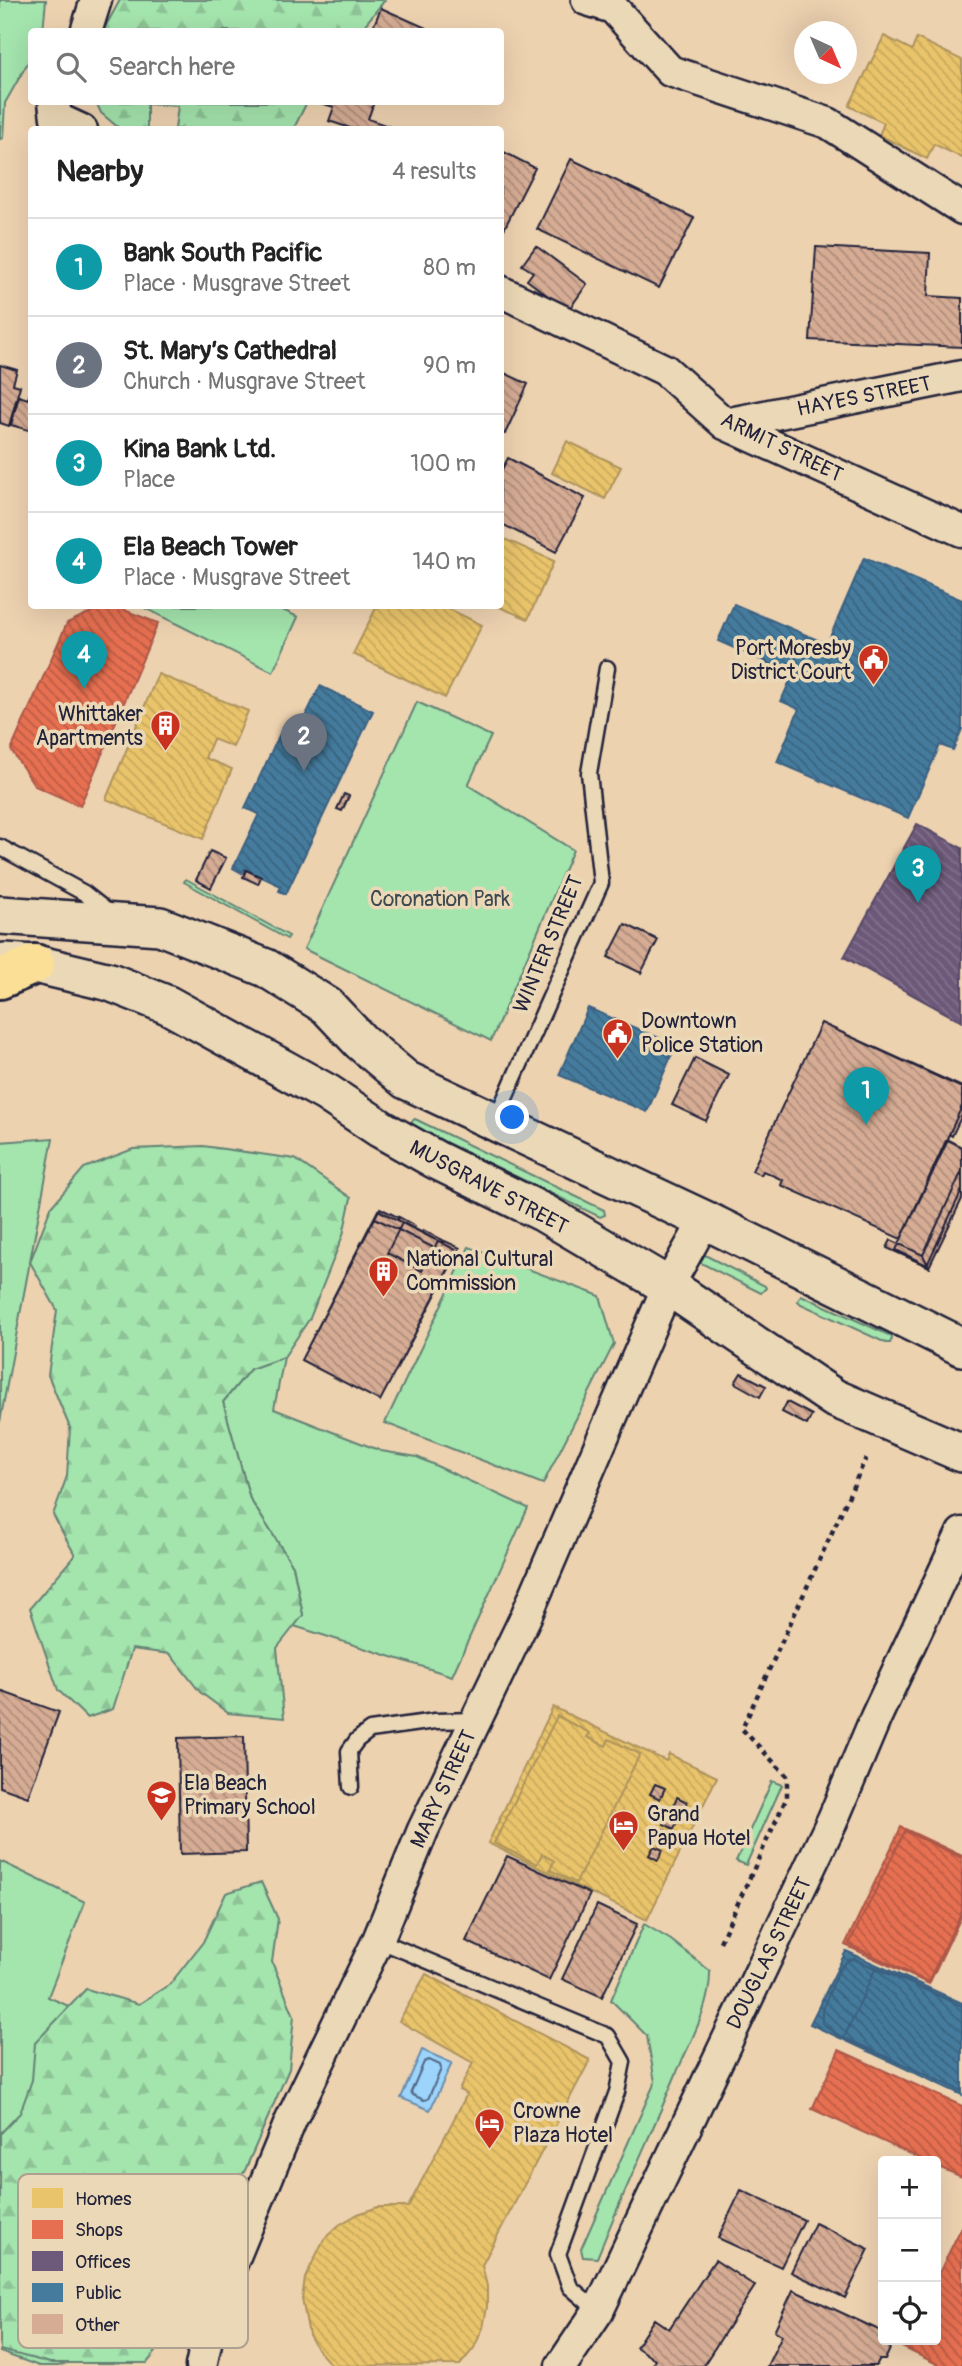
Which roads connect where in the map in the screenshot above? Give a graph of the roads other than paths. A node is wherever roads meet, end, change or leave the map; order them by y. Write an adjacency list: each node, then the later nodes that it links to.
1 (96, 0): 3 (street)
2 (587, 0): 6 (street)
3 (87, 28)
4 (54, 105): 5 (street)
5 (73, 126)
6 (962, 209)
7 (504, 293): 9 (street, ARMIT STREET)
8 (962, 376): 9 (street, HAYES STREET)
9 (725, 424): 10 (street, ARMIT STREET)
10 (962, 531)
11 (607, 668): 19 (lane, WINTER STREET)
12 (0, 847): 14 (lane)
13 (0, 915): 14 (street)
14 (122, 923): 17 (street)
15 (18, 963): 16 (highway); 18 (street, MUSGRAVE STREET)
16 (0, 979)
17 (361, 1042): 18 (street); 20 (street)
18 (327, 1093): 21 (street, MUSGRAVE STREET)
19 (502, 1105)
20 (705, 1220): 21 (street, MARY STREET); 22 (street)
21 (668, 1286): 23 (street, MUSGRAVE STREET); 25 (street, MARY STREET)
22 (962, 1347)
23 (962, 1453)
24 (962, 1533): 29 (street, DOUGLAS STREET)
25 (475, 1720): 26 (lane); 27 (street, MARY STREET)
26 (351, 1787)
27 (378, 1940): 28 (street, MARY STREET); 29 (lane)
28 (248, 2224)
29 (598, 2311): 32 (street, DOUGLAS STREET)
30 (205, 2348): 31 (street, MARY STREET)
31 (201, 2366)
32 (561, 2366)

